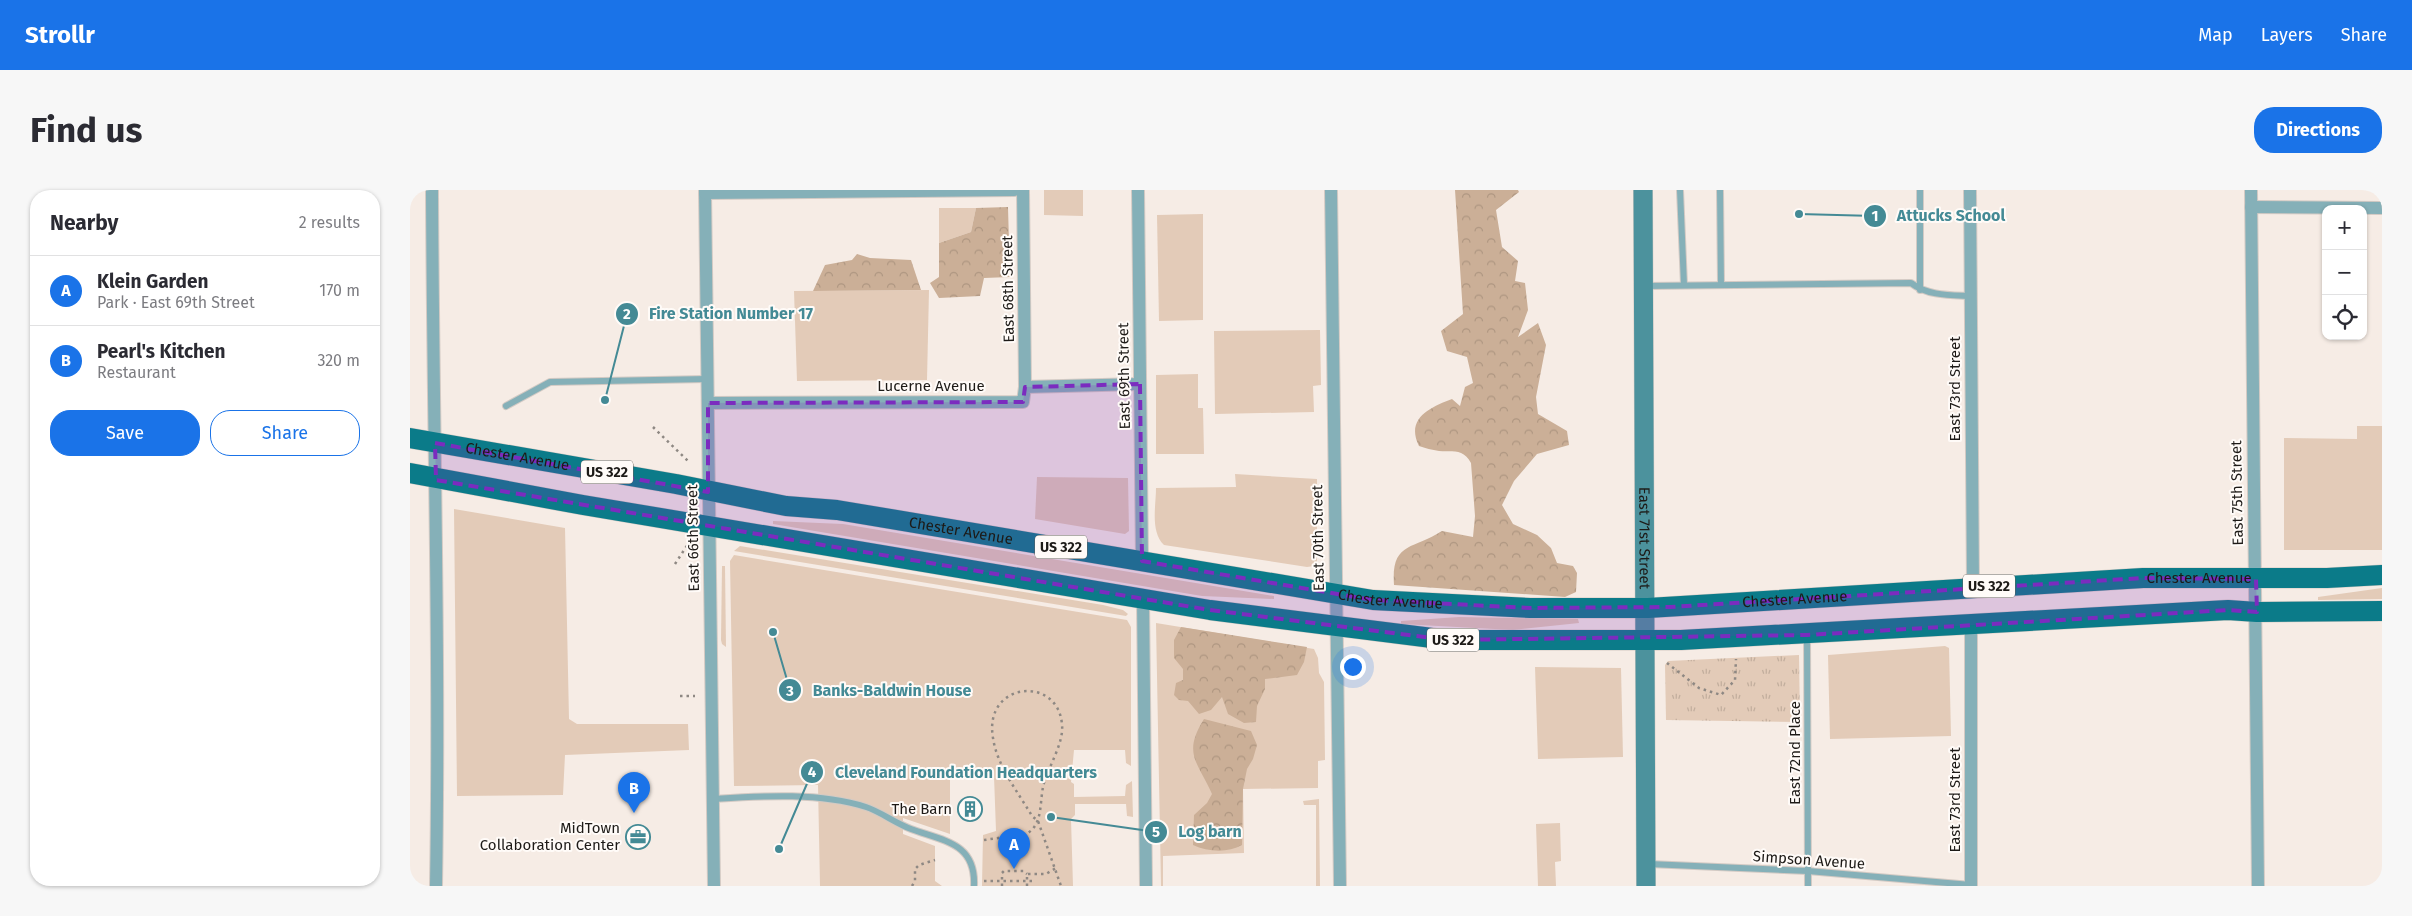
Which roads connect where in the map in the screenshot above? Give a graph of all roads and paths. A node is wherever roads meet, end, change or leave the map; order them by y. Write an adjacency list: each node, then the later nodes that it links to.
1 (432, 190): 27 (street)
2 (1014, 190): 12 (street)
3 (1023, 190): 22 (street, East 68th Street)
4 (1138, 190): 21 (street, East 69th Street)
5 (1330, 190): 39 (street, East 70th Street)
6 (1643, 190): 17 (street, East 71st Street)
7 (1680, 190): 15 (lane)
8 (1720, 190): 16 (lane)
9 (1920, 190): 18 (lane)
10 (1970, 190): 19 (street, East 73rd Street)
11 (2251, 190): 13 (street, East 75th Street)
12 (705, 191): 20 (street, East 66th Street)
13 (2251, 207): 14 (street); 37 (street, East 75th Street)
14 (2382, 208)
15 (1684, 285): 16 (lane); 17 (lane)
16 (1721, 285): 18 (lane)
17 (1643, 286): 41 (street, East 71st Street)
18 (1920, 290): 19 (lane)
19 (1971, 296): 38 (street, East 73rd Street)
20 (707, 379): 23 (street, East 66th Street); 24 (lane)
21 (1140, 384): 22 (street); 34 (street, East 69th Street)
22 (1025, 387): 23 (street, Lucerne Avenue)
23 (708, 403): 31 (street, East 66th Street)
24 (506, 406)
25 (653, 427): 28 (path)
26 (410, 438): 27 (main road, Chester Avenue / US 322)
27 (435, 443): 30 (street); 31 (main road, Chester Avenue / US 322)
28 (690, 463)
29 (410, 473): 30 (main road, Chester Avenue / US 322)
30 (436, 480): 32 (main road, Chester Avenue / US 322); 64 (street)
31 (708, 492): 32 (street, East 66th Street); 34 (main road, Chester Avenue / US 322)
32 (708, 525): 40 (main road, Chester Avenue / US 322); 52 (street, East 66th Street)
33 (690, 541): 35 (path)
34 (1142, 561): 39 (main road, Chester Avenue / US 322)
35 (675, 564)
36 (2382, 575): 37 (main road, Chester Avenue / US 322)
37 (2256, 579): 38 (main road, Chester Avenue / US 322); 42 (street, East 75th Street)
38 (1973, 587): 41 (main road, Chester Avenue / US 322)
39 (1335, 593): 41 (main road, Chester Avenue / US 322); 45 (street, East 70th Street)
40 (1143, 599): 45 (main road, Chester Avenue / US 322); 71 (street)
41 (1644, 608): 47 (street, East 71st Street)
42 (2257, 612): 43 (main road, Chester Avenue / US 322); 44 (main road, Chester Avenue / US 322); 76 (street, East 75th Street)
43 (2380, 613)
44 (1971, 625): 46 (main road, Chester Avenue / US 322); 75 (street, East 73rd Street)
45 (1336, 627): 47 (main road, Chester Avenue / US 322); 72 (street, East 70th Street)
46 (1807, 635): 47 (main road, Chester Avenue / US 322); 58 (lane, East 72nd Place)
47 (1645, 639): 56 (street, East 71st Street)
48 (1736, 659): 49 (path)
49 (1667, 663)
50 (680, 696): 51 (path)
51 (695, 696)
52 (713, 799): 65 (street, East 66th Street); 67 (lane)
53 (1038, 821): 53 (path); 54 (path); 57 (path)
54 (984, 840)
55 (935, 860): 66 (path)
56 (1645, 864): 58 (lane, Simpson Avenue); 73 (street, East 71st Street)
57 (1056, 867): 59 (path); 70 (path)
58 (1808, 871): 74 (lane, East 72nd Place); 75 (lane, Simpson Avenue)
59 (1027, 874): 60 (path); 62 (path)
60 (1002, 880): 61 (path); 62 (path); 68 (path)
61 (983, 881)
62 (1027, 881): 63 (path); 69 (path)
63 (1033, 881)
64 (436, 886)
65 (714, 886)
66 (912, 886)
67 (974, 886)
68 (1002, 886)
69 (1027, 886)
70 (1062, 886)
71 (1146, 886)
72 (1340, 886)
73 (1646, 886)
74 (1808, 886)
75 (1971, 886)
76 (2258, 886)

